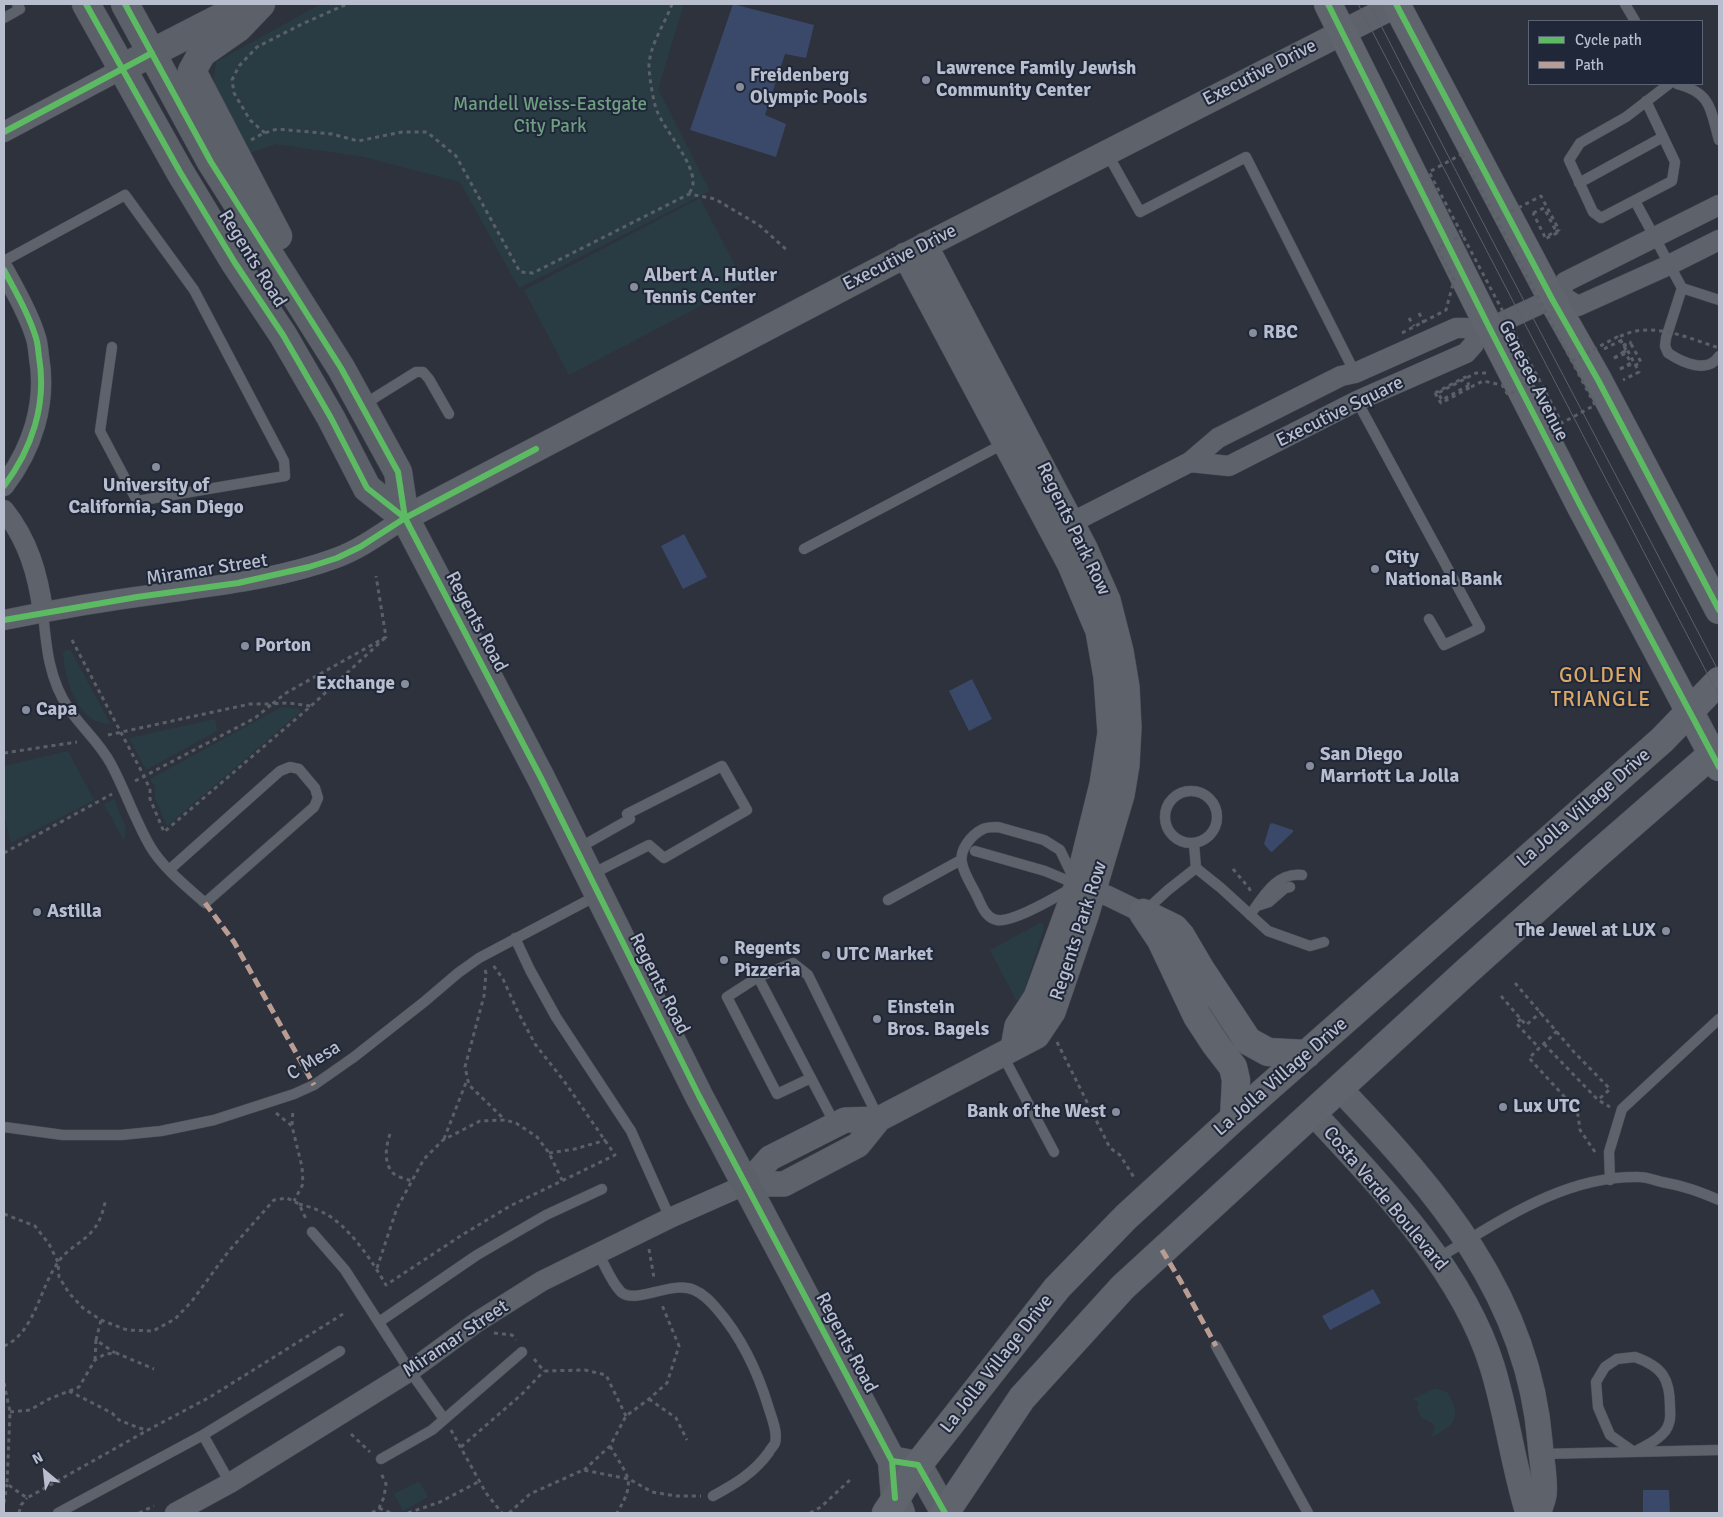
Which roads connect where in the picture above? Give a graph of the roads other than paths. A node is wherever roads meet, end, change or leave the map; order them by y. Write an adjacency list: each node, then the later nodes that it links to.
1 (17, 4): 9 (lane)
2 (86, 4): 13 (main road, Regents Road)
3 (125, 4): 12 (main road, Regents Road)
4 (247, 4): 12 (main road)
5 (261, 4): 33 (main road)
6 (1328, 4): 11 (main road, Genesee Avenue)
7 (1396, 4): 11 (street, Executive Drive); 31 (main road)
8 (1625, 4): 10 (lane)
9 (4, 18)
10 (1634, 20)
11 (1342, 31): 20 (street, Executive Drive); 34 (main road, Genesee Avenue)
12 (152, 53): 13 (main road); 33 (main road, Regents Road)
13 (122, 69): 17 (street); 47 (main road, Regents Road)
14 (1668, 85): 16 (lane)
15 (1681, 85): 19 (lane)
16 (1646, 101): 18 (lane); 21 (lane)
17 (4, 132)
18 (1663, 137): 21 (lane); 22 (lane)
19 (1719, 140)
20 (1107, 153): 26 (street, Executive Drive); 37 (lane)
21 (1579, 183): 22 (lane)
22 (1635, 201): 24 (lane)
23 (1719, 205): 24 (street)
24 (1655, 237): 28 (lane); 31 (street)
25 (1719, 240): 28 (street)
26 (915, 250): 42 (street, Regents Park Row); 47 (street, Executive Drive); 48 (street, Regents Park Row)
27 (4, 261): 35 (lane)
28 (1669, 265): 30 (lane); 31 (street)
29 (4, 270): 45 (street)
30 (1682, 288): 32 (lane); 36 (lane)
31 (1556, 297): 34 (street); 50 (main road)
32 (1719, 300)
33 (306, 313): 39 (main road, Regents Road)
34 (1484, 330): 37 (street, Executive Square); 38 (street, Executive Square); 55 (main road, Genesee Avenue)
35 (112, 347)
36 (1719, 356)
37 (1348, 374): 38 (street); 41 (street, Executive Square)
38 (1357, 401): 43 (street, Executive Square); 52 (lane)
39 (362, 405): 40 (lane); 47 (main road, Regents Road)
40 (449, 414)
41 (1248, 422): 43 (street); 44 (street, Executive Square)
42 (1006, 442): 48 (street, Regents Park Row); 49 (lane)
43 (1263, 449): 44 (street, Executive Square)
44 (1190, 462): 48 (street, Executive Square)
45 (4, 486)
46 (4, 510): 51 (street)
47 (405, 518): 51 (street, Miramar Street); 58 (main road, Regents Road)
48 (1062, 527): 66 (street, Regents Park Row)
49 (804, 549)
50 (1719, 610)
51 (43, 612): 53 (street, Miramar Street); 62 (lane)
52 (1430, 619)
53 (4, 620)
54 (1719, 681): 55 (main road, La Jolla Village Drive)
55 (1689, 712): 56 (main road, Genesee Avenue); 76 (main road, La Jolla Village Drive)
56 (1717, 757): 78 (main road)
57 (1194, 844): 57 (lane); 61 (lane)
58 (577, 849): 64 (main road, Regents Road); 64 (lane, C Mesa)
59 (975, 851): 66 (lane)
60 (961, 860): 66 (lane); 66 (lane); 67 (lane)
61 (1196, 868): 69 (lane); 70 (lane)
62 (170, 870): 62 (lane)
63 (1302, 875): 68 (lane)
64 (594, 885): 71 (lane, C Mesa); 86 (main road, Regents Road)
65 (1290, 887): 68 (lane)
66 (1085, 888): 69 (street); 75 (street, Regents Park Row)
67 (888, 900)
68 (1257, 906): 70 (lane)
69 (1143, 913): 76 (main road); 81 (main road)
70 (1250, 915): 72 (lane)
71 (515, 938): 83 (lane, C Mesa); 89 (lane)
72 (1324, 942)
73 (758, 977): 77 (lane); 77 (lane); 80 (lane)
74 (1719, 1019): 85 (lane)
75 (1007, 1051): 80 (street); 84 (lane)
76 (1307, 1054): 81 (main road, La Jolla Village Drive)
77 (811, 1078): 82 (lane)
78 (1340, 1089): 79 (main road); 91 (street, Costa Verde Boulevard)
79 (1313, 1113): 93 (street, Costa Verde Boulevard); 111 (main road)
80 (879, 1118): 82 (street); 86 (street)
81 (1234, 1118): 105 (main road, La Jolla Village Drive)
82 (836, 1124): 86 (street)
83 (4, 1127)
84 (1054, 1152)
85 (1610, 1180): 88 (lane); 91 (lane)
86 (747, 1184): 89 (street, Miramar Street); 105 (main road, Regents Road)
87 (602, 1189): 94 (lane)
88 (1719, 1200)
89 (670, 1218): 92 (street, Miramar Street)
90 (312, 1232): 94 (lane)
91 (1468, 1241): 93 (lane); 103 (street, Costa Verde Boulevard)
92 (598, 1253): 98 (street, Miramar Street); 107 (lane)
93 (1437, 1259): 113 (street, Costa Verde Boulevard)
94 (379, 1322): 98 (lane)
95 (1216, 1346): 112 (lane)
96 (340, 1351): 100 (lane)
97 (522, 1352): 99 (lane)
98 (410, 1371): 99 (lane); 106 (street, Miramar Street)
99 (444, 1419): 104 (lane)
100 (203, 1435): 106 (lane); 109 (lane)
101 (1719, 1450): 102 (lane)
102 (1634, 1452): 102 (lane); 103 (lane)
103 (1541, 1454): 114 (street, Costa Verde Boulevard)
104 (381, 1459)
105 (905, 1463): 108 (main road, La Jolla Village Drive); 111 (main road, Regents Road)
106 (230, 1483): 110 (street, Miramar Street)
107 (713, 1496)
108 (894, 1508)
109 (58, 1513)
110 (176, 1513)
111 (945, 1513)
112 (1308, 1513)
113 (1528, 1513)
114 (1538, 1513)

